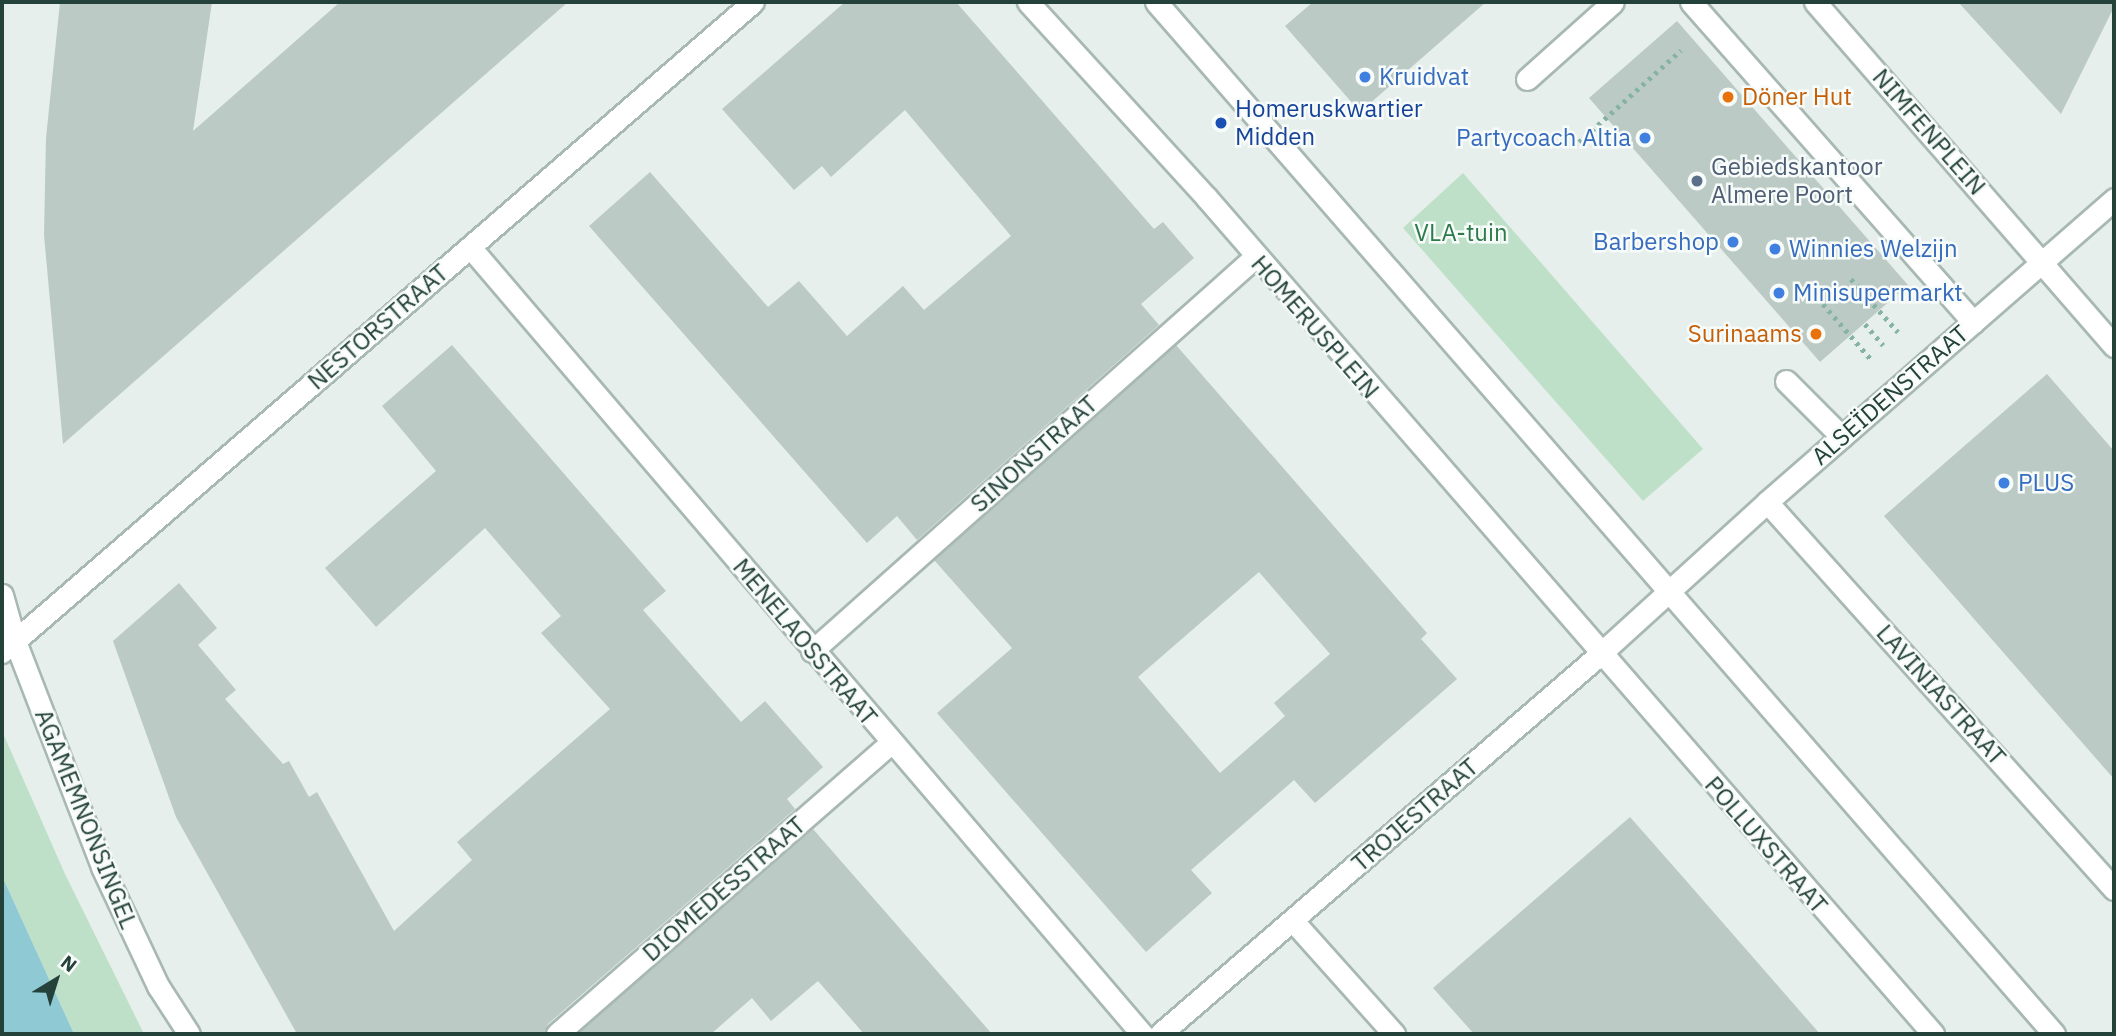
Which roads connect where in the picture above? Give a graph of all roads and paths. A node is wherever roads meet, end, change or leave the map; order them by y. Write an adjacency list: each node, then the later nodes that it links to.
1 (753, 2): 11 (street, NESTORSTRAAT)
2 (1028, 2): 12 (street, HOMERUSPLEIN)
3 (1156, 2): 25 (street)
4 (1613, 2): 8 (street)
5 (1691, 2): 7 (street)
6 (1815, 2): 13 (street, NIMFENPLEIN)
7 (1710, 24): 9 (path); 16 (street)
8 (1527, 79)
9 (1579, 142)
10 (2114, 199): 13 (street, ALSEÏDENSTRAAT)
11 (470, 247): 27 (street, NESTORSTRAAT); 28 (street, MENELAOSSTRAAT)
12 (1255, 257): 28 (street, SINONSTRAAT); 29 (street, HOMERUSPLEIN)
13 (2042, 262): 16 (street, ALSEÏDENSTRAAT); 20 (street)
14 (1851, 279): 18 (path)
15 (1823, 304): 21 (path)
16 (1973, 322): 23 (street, ALSEÏDENSTRAAT)
17 (1865, 324): 19 (path)
18 (1898, 332)
19 (1884, 346)
20 (2114, 346)
21 (1871, 359)
22 (1786, 381): 23 (street)
23 (1842, 437): 24 (street, ALSEÏDENSTRAAT)
24 (1767, 502): 25 (street, ALSEÏDENSTRAAT); 31 (street, LAVINIASTRAAT)
25 (1668, 592): 29 (street, TROJESTRAAT); 39 (street)
26 (2, 595): 27 (street, AGAMEMNONSINGEL)
27 (8, 647): 33 (street, AGAMEMNONSINGEL)
28 (812, 651): 30 (street, MENELAOSSTRAAT)
29 (1599, 655): 32 (street, TROJESTRAAT); 38 (street, POLLUXSTRAAT)
30 (891, 743): 34 (street, DIOMEDESSTRAAT); 35 (street, MENELAOSSTRAAT)
31 (2114, 889)
32 (1293, 921): 36 (street, TROJESTRAAT); 37 (street)
33 (188, 1034)
34 (557, 1034)
35 (1142, 1034)
36 (1160, 1034)
37 (1394, 1034)
38 (1933, 1034)
39 (2054, 1034)

